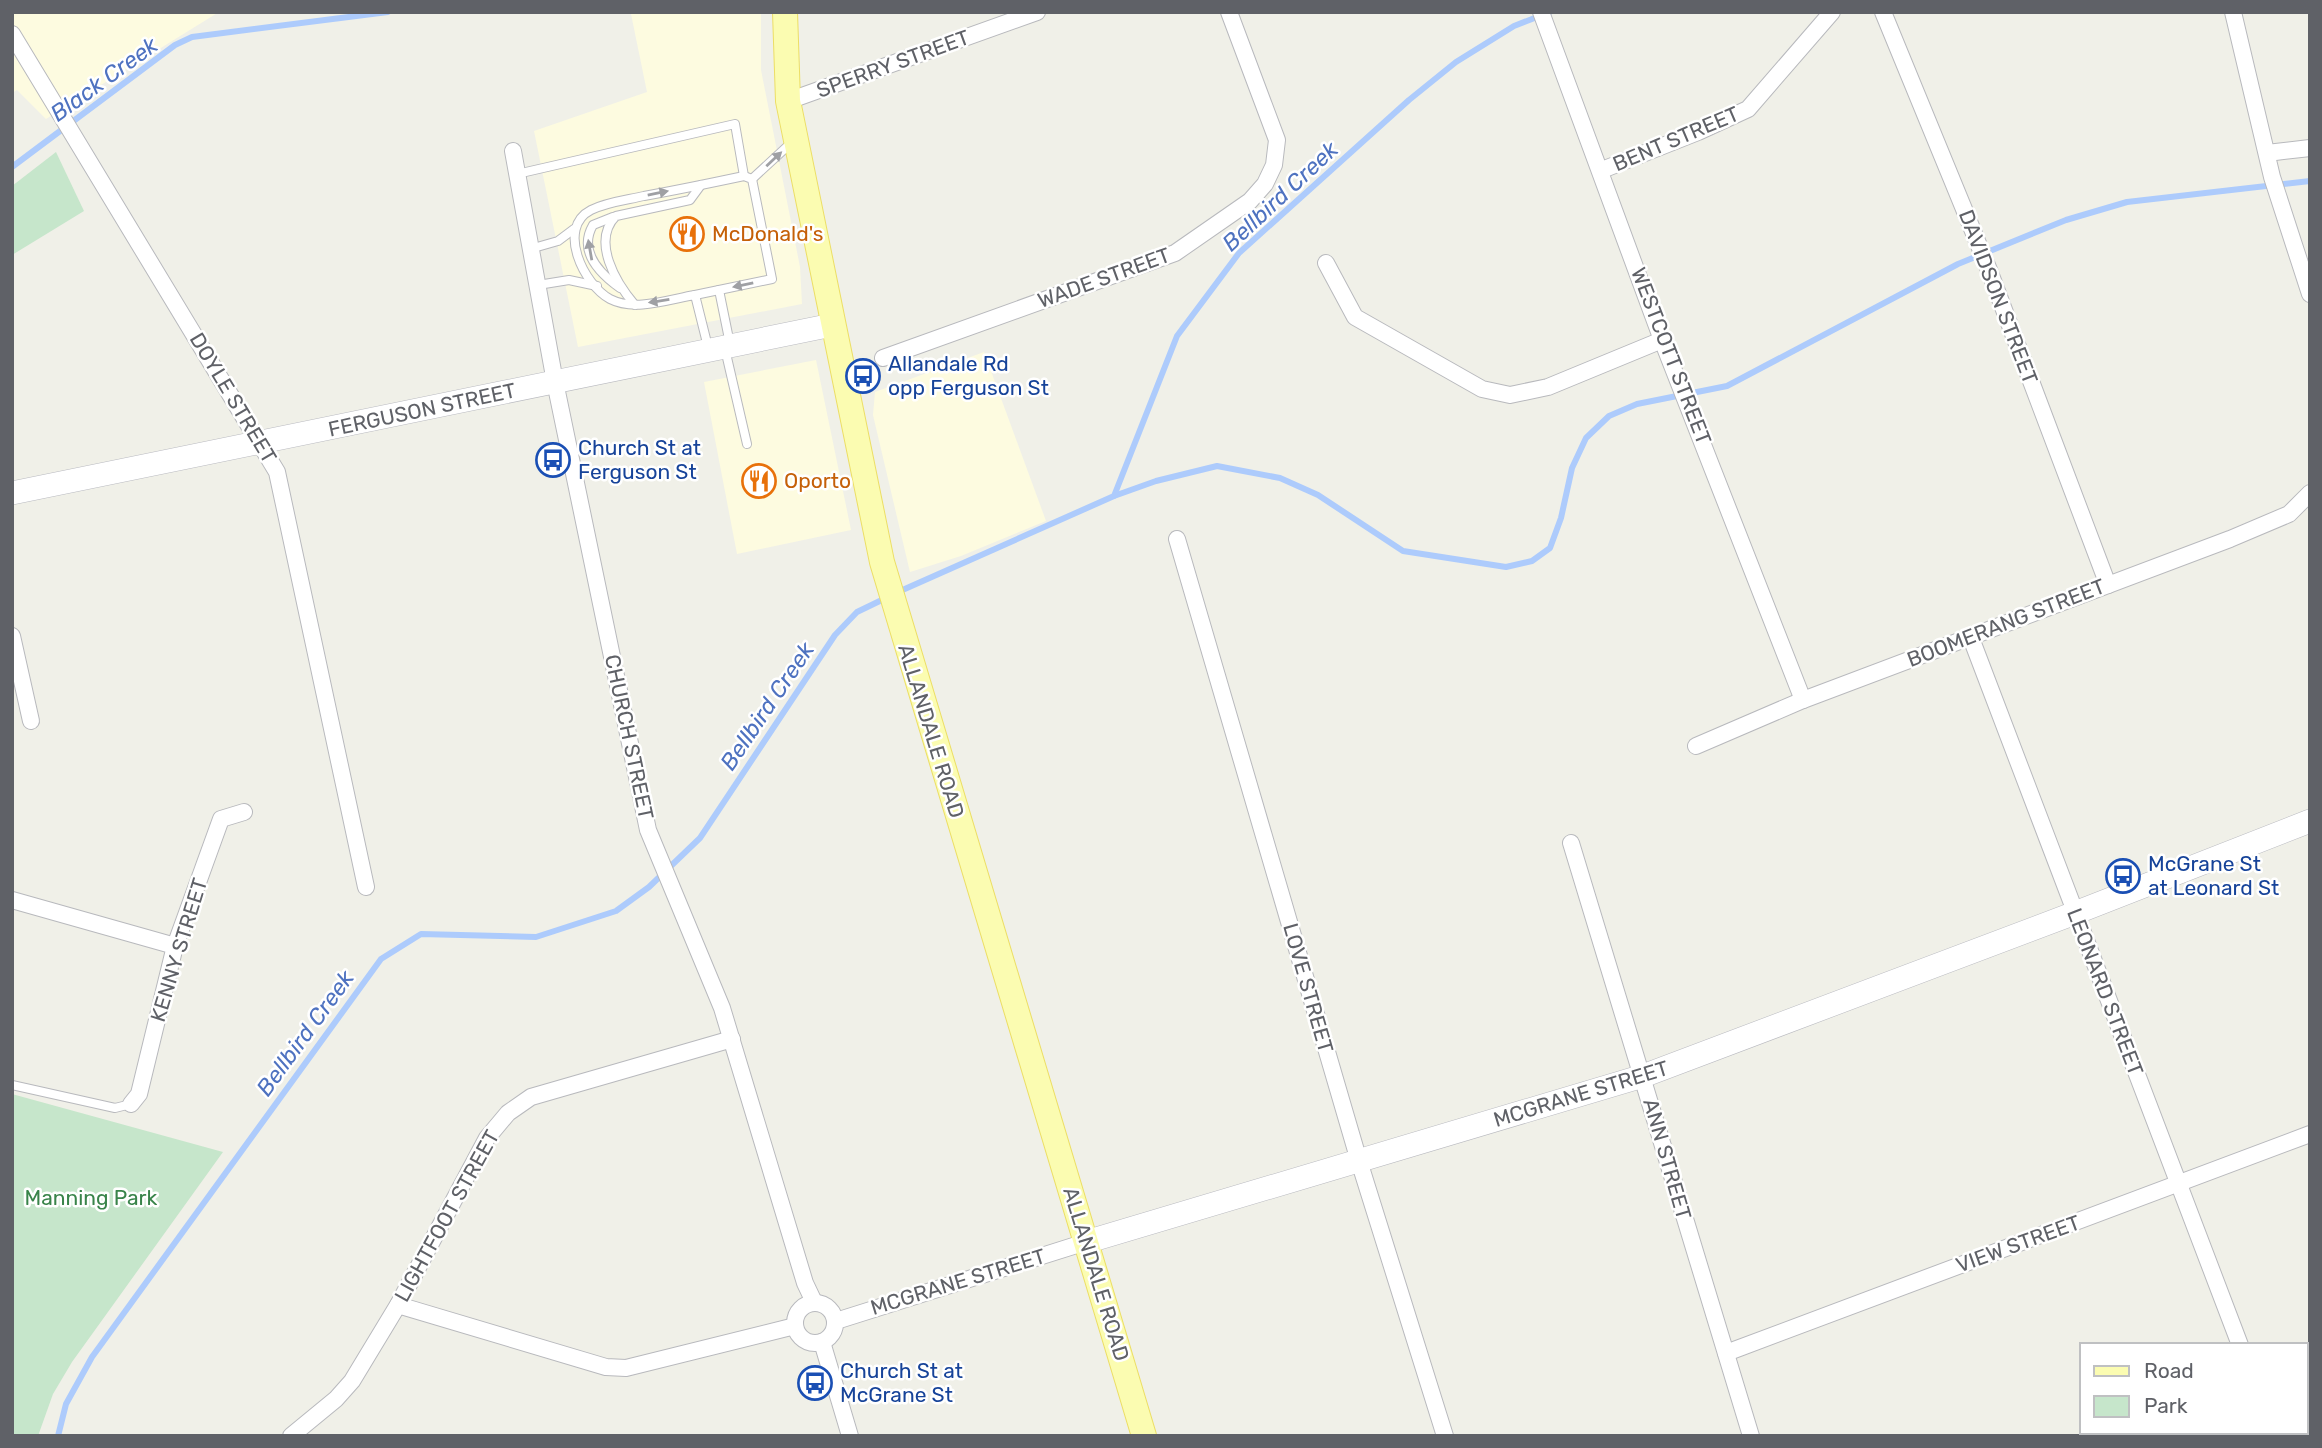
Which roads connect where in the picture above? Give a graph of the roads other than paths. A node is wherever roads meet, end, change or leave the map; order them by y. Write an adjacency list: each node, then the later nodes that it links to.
1 (785, 12): 9 (main road, ALLANDALE ROAD)
2 (1037, 12): 9 (street, SPERRY STREET)
3 (1229, 12): 32 (street, WADE STREET)
4 (1541, 12): 14 (street, WESTCOTT STREET)
5 (1832, 12): 14 (street, BENT STREET)
6 (1883, 12): 39 (street, DAVIDSON STREET)
7 (2234, 12): 13 (street)
8 (12, 34): 34 (street, DOYLE STREET)
9 (788, 101): 10 (main road, ALLANDALE ROAD)
10 (795, 139): 16 (lane, one-way to 10); 29 (main road, ALLANDALE ROAD)
11 (2310, 148): 13 (street)
12 (513, 151): 15 (street, CHURCH STREET)
13 (2267, 153): 26 (street)
14 (1602, 170): 30 (street, WESTCOTT STREET)
15 (517, 174): 16 (lane); 20 (street, CHURCH STREET)
16 (748, 178): 17 (lane); 25 (lane, one-way to 25)
17 (701, 185): 18 (lane); 19 (lane, one-way to 17)
18 (616, 216): 24 (lane); 24 (lane, one-way to 18)
19 (575, 229): 20 (lane); 23 (lane)
20 (530, 249): 22 (street, CHURCH STREET)
21 (1326, 263): 30 (street)
22 (537, 285): 23 (lane); 33 (street, CHURCH STREET)
23 (597, 286): 28 (lane)
24 (620, 288): 28 (lane)
25 (719, 290): 27 (lane); 31 (lane)
26 (2310, 294)
27 (695, 295): 28 (lane, one-way to 28); 31 (lane)
28 (635, 305)
29 (832, 324): 31 (street, FERGUSON STREET); 59 (main road, ALLANDALE ROAD)
30 (1662, 340): 42 (street, WESTCOTT STREET)
31 (721, 347): 33 (street, FERGUSON STREET); 35 (lane)
32 (883, 358)
33 (555, 382): 34 (street, FERGUSON STREET); 52 (street, CHURCH STREET)
34 (261, 443): 36 (street, FERGUSON STREET); 48 (street, DOYLE STREET)
35 (747, 444)
36 (12, 493)
37 (2310, 493): 39 (street, BOOMERANG STREET)
38 (1177, 539): 57 (street, LOVE STREET)
39 (2108, 585): 41 (street, BOOMERANG STREET)
40 (12, 636): 43 (street)
41 (1970, 638): 42 (street, BOOMERANG STREET); 50 (street, LEONARD STREET)
42 (1802, 700): 44 (street, BOOMERANG STREET)
43 (31, 721)
44 (1696, 746)
45 (244, 812): 51 (street, KENNY STREET)
46 (2310, 821): 50 (street, MCGRANE STREET)
47 (1571, 843): 53 (street, ANN STREET)
48 (366, 887)
49 (12, 900): 51 (street)
50 (2075, 913): 53 (street, MCGRANE STREET); 58 (street, LEONARD STREET)
51 (175, 946): 55 (street, KENNY STREET)
52 (732, 1039): 60 (street, CHURCH STREET); 61 (street, LIGHTFOOT STREET)
53 (1643, 1076): 57 (street, MCGRANE STREET); 66 (street, ANN STREET)
54 (12, 1084): 55 (lane)
55 (131, 1104)
56 (2310, 1134): 58 (street, VIEW STREET)
57 (1359, 1161): 59 (street, MCGRANE STREET); 70 (street, LOVE STREET)
58 (2177, 1185): 65 (street, LEONARD STREET); 66 (street, VIEW STREET)
59 (1086, 1242): 62 (street, MCGRANE STREET); 69 (main road, ALLANDALE ROAD)
60 (814, 1302): 62 (street); 63 (street)
61 (398, 1305): 63 (street); 67 (street, LIGHTFOOT STREET)
62 (836, 1321): 64 (street)
63 (795, 1326): 64 (street)
64 (822, 1342): 68 (street)
65 (2239, 1343)
66 (1726, 1353): 71 (street, ANN STREET)
67 (291, 1436)
68 (850, 1436)
69 (1144, 1436)
70 (1445, 1436)
71 (1751, 1436)

